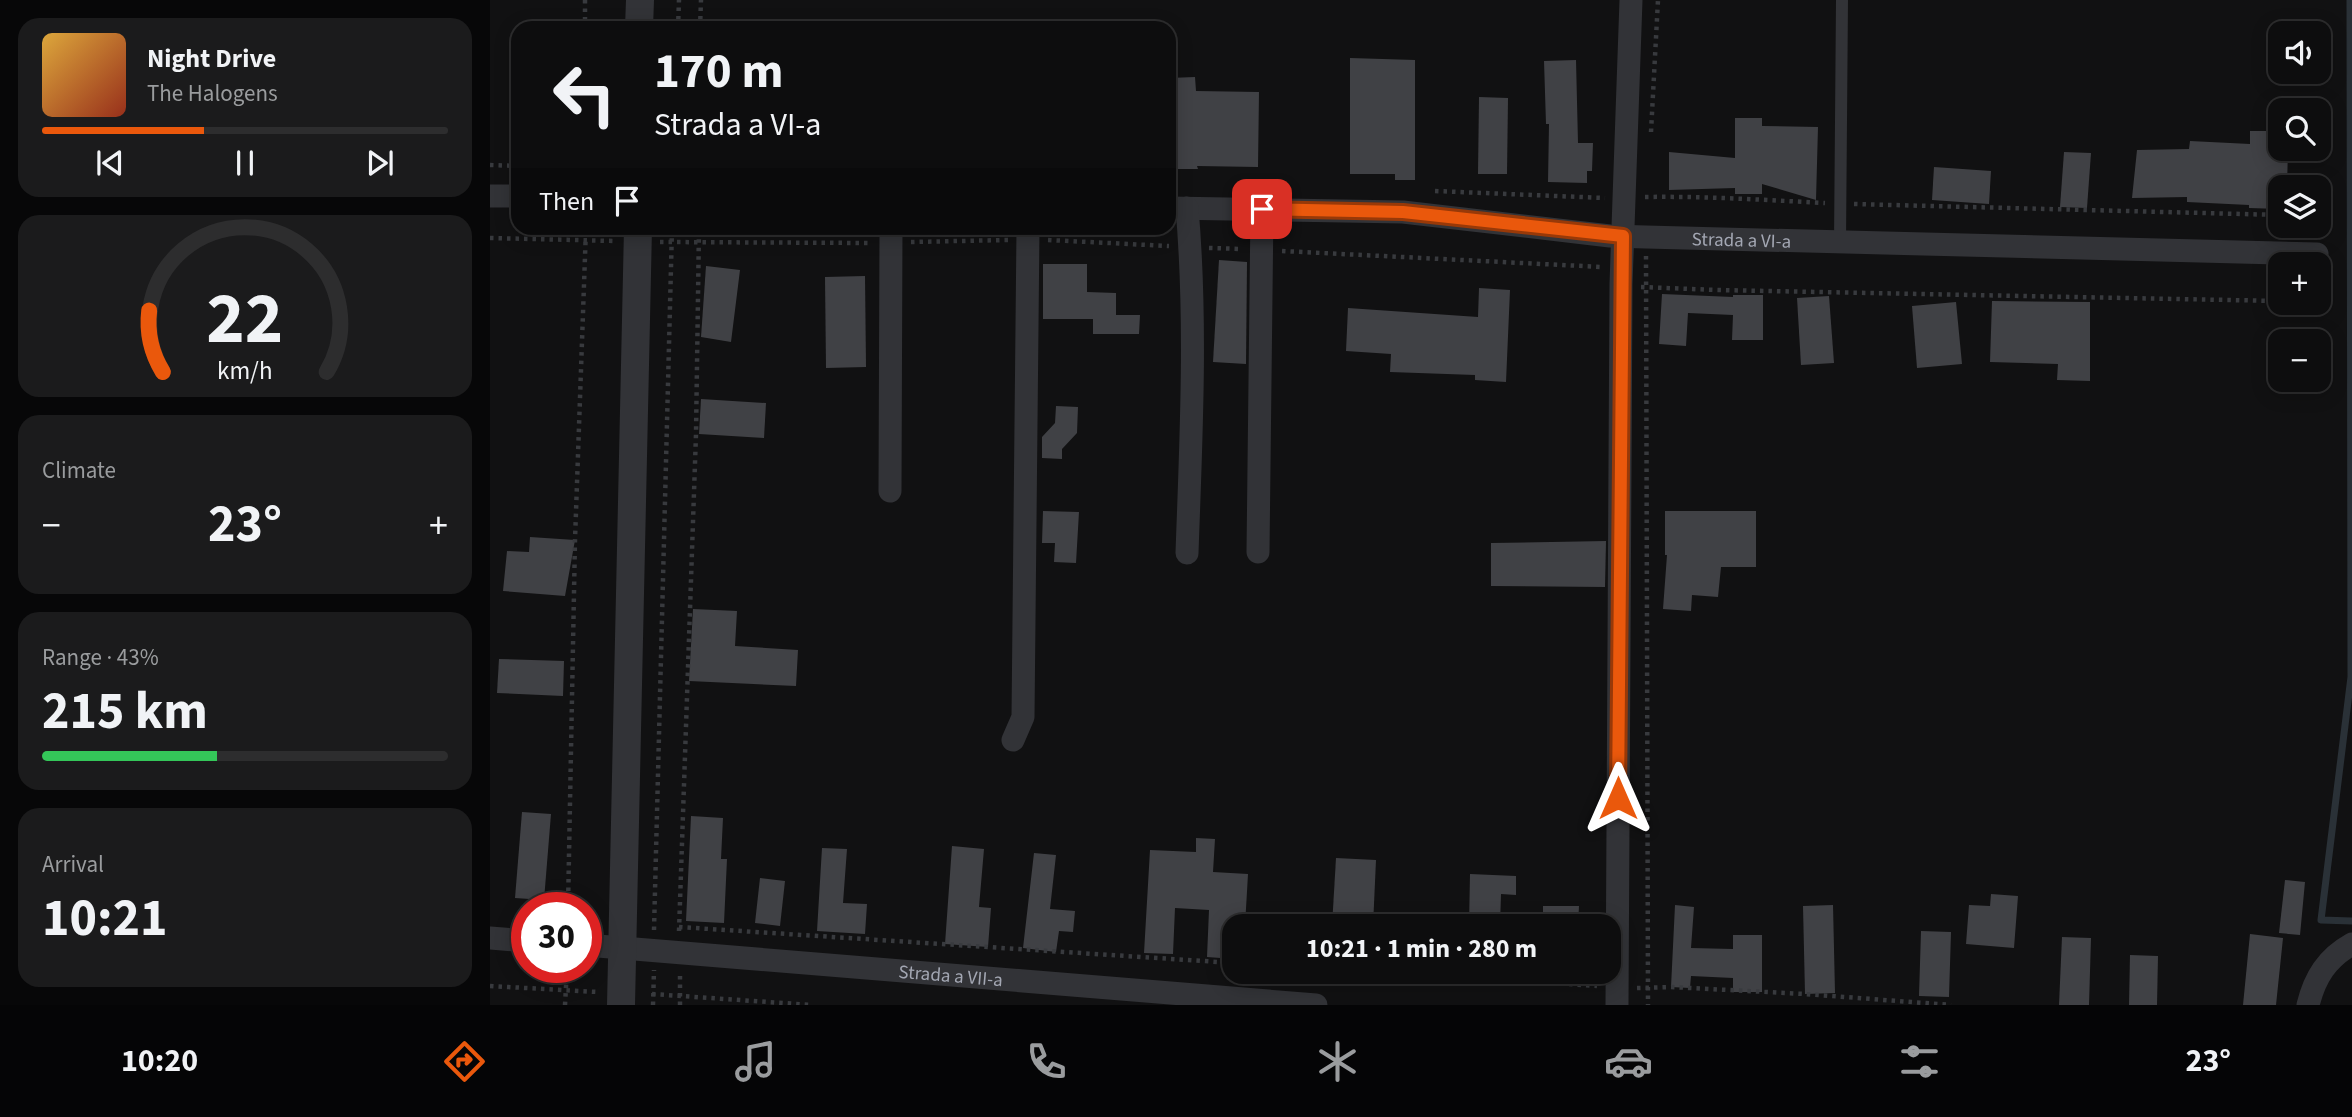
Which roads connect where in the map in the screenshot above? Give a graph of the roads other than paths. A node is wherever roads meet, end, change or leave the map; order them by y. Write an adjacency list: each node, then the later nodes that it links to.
1 (640, 0): 4 (street)
2 (1631, 0): 12 (street)
3 (1842, 0): 13 (lane)
4 (639, 21)
5 (490, 196): 6 (street)
6 (511, 196)
7 (1178, 208): 8 (street, Strada a VI-a); 17 (street)
8 (1262, 209): 12 (street, Strada a VI-a); 16 (street)
9 (638, 235): 23 (street)
10 (891, 235): 15 (street)
11 (1028, 235): 18 (street)
12 (1623, 236): 13 (street, Strada a VI-a); 24 (street)
13 (1840, 242): 14 (street, Strada a VI-a)
14 (2268, 253)
15 (890, 491)
16 (1258, 552)
17 (1187, 554)
18 (1013, 740)
19 (490, 938): 20 (street)
20 (511, 940)
21 (2352, 944): 27 (street)
22 (602, 946): 23 (street, Strada a VII-a)
23 (622, 947): 25 (street); 26 (street, Strada a VII-a)
24 (1617, 996)
25 (621, 999)
26 (1316, 1005)
27 (2308, 1005)

